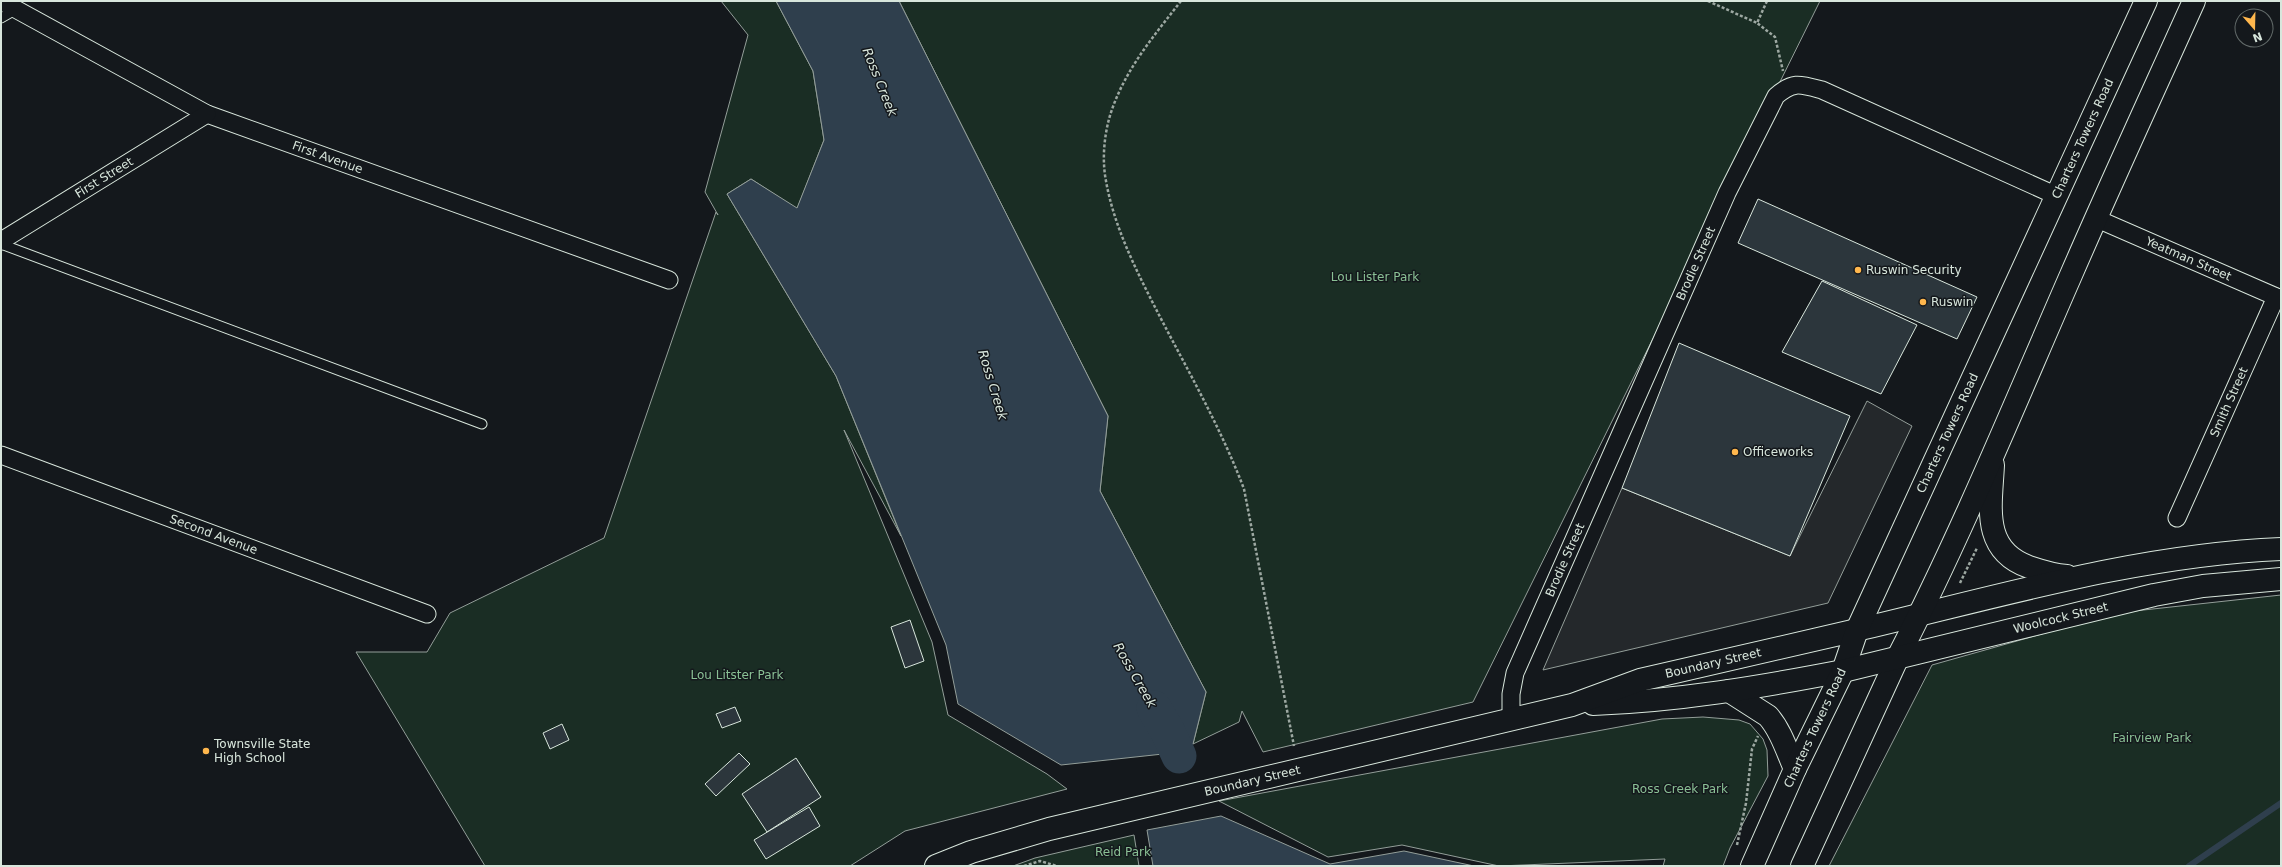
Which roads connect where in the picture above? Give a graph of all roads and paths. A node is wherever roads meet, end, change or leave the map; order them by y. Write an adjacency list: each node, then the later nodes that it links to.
1 (1181, 1): 34 (path)
2 (1708, 1): 7 (path)
3 (1768, 1): 7 (path)
4 (2146, 1): 10 (main road, Charters Towers Road)
5 (2194, 1): 11 (main road)
6 (6, 10): 9 (street, First Avenue)
7 (1757, 23): 8 (path)
8 (1787, 86): 10 (street); 32 (street, Brodie Street)
9 (207, 114): 12 (street, First Street); 14 (street, First Avenue)
10 (2057, 196): 27 (main road, Charters Towers Road)
11 (2095, 218): 15 (street, Yeatman Street); 17 (main road)
12 (1, 241)
13 (1, 244): 16 (lane)
14 (669, 280)
15 (2279, 294): 19 (street, Smith Street)
16 (482, 424)
17 (1994, 454): 22 (main road); 26 (main road)
18 (1, 455): 25 (street, Second Avenue)
19 (2177, 518)
20 (1979, 544): 24 (path)
21 (2281, 549): 22 (main road)
22 (2082, 576): 26 (main road)
23 (2281, 578): 28 (main road, Woolcock Street)
24 (1959, 585)
25 (426, 614)
26 (1919, 615): 27 (main road); 28 (main road)
27 (1857, 630): 29 (main road, Charters Towers Road); 31 (main road, Boundary Street)
28 (1898, 657): 29 (main road, Woolcock Street); 41 (main road)
29 (1843, 671): 30 (main road, Boundary Street); 35 (main road, Charters Towers Road)
30 (1729, 691): 31 (main road, Boundary Street); 35 (main road)
31 (1572, 705): 32 (main road, Boundary Street)
32 (1511, 719): 37 (main road, Boundary Street)
33 (1760, 734): 36 (path)
34 (1294, 746)
35 (1795, 769): 40 (main road, Charters Towers Road)
36 (1737, 846)
37 (936, 866)
38 (1024, 866): 39 (path)
39 (1056, 866)
40 (1752, 866)
41 (1802, 866)

